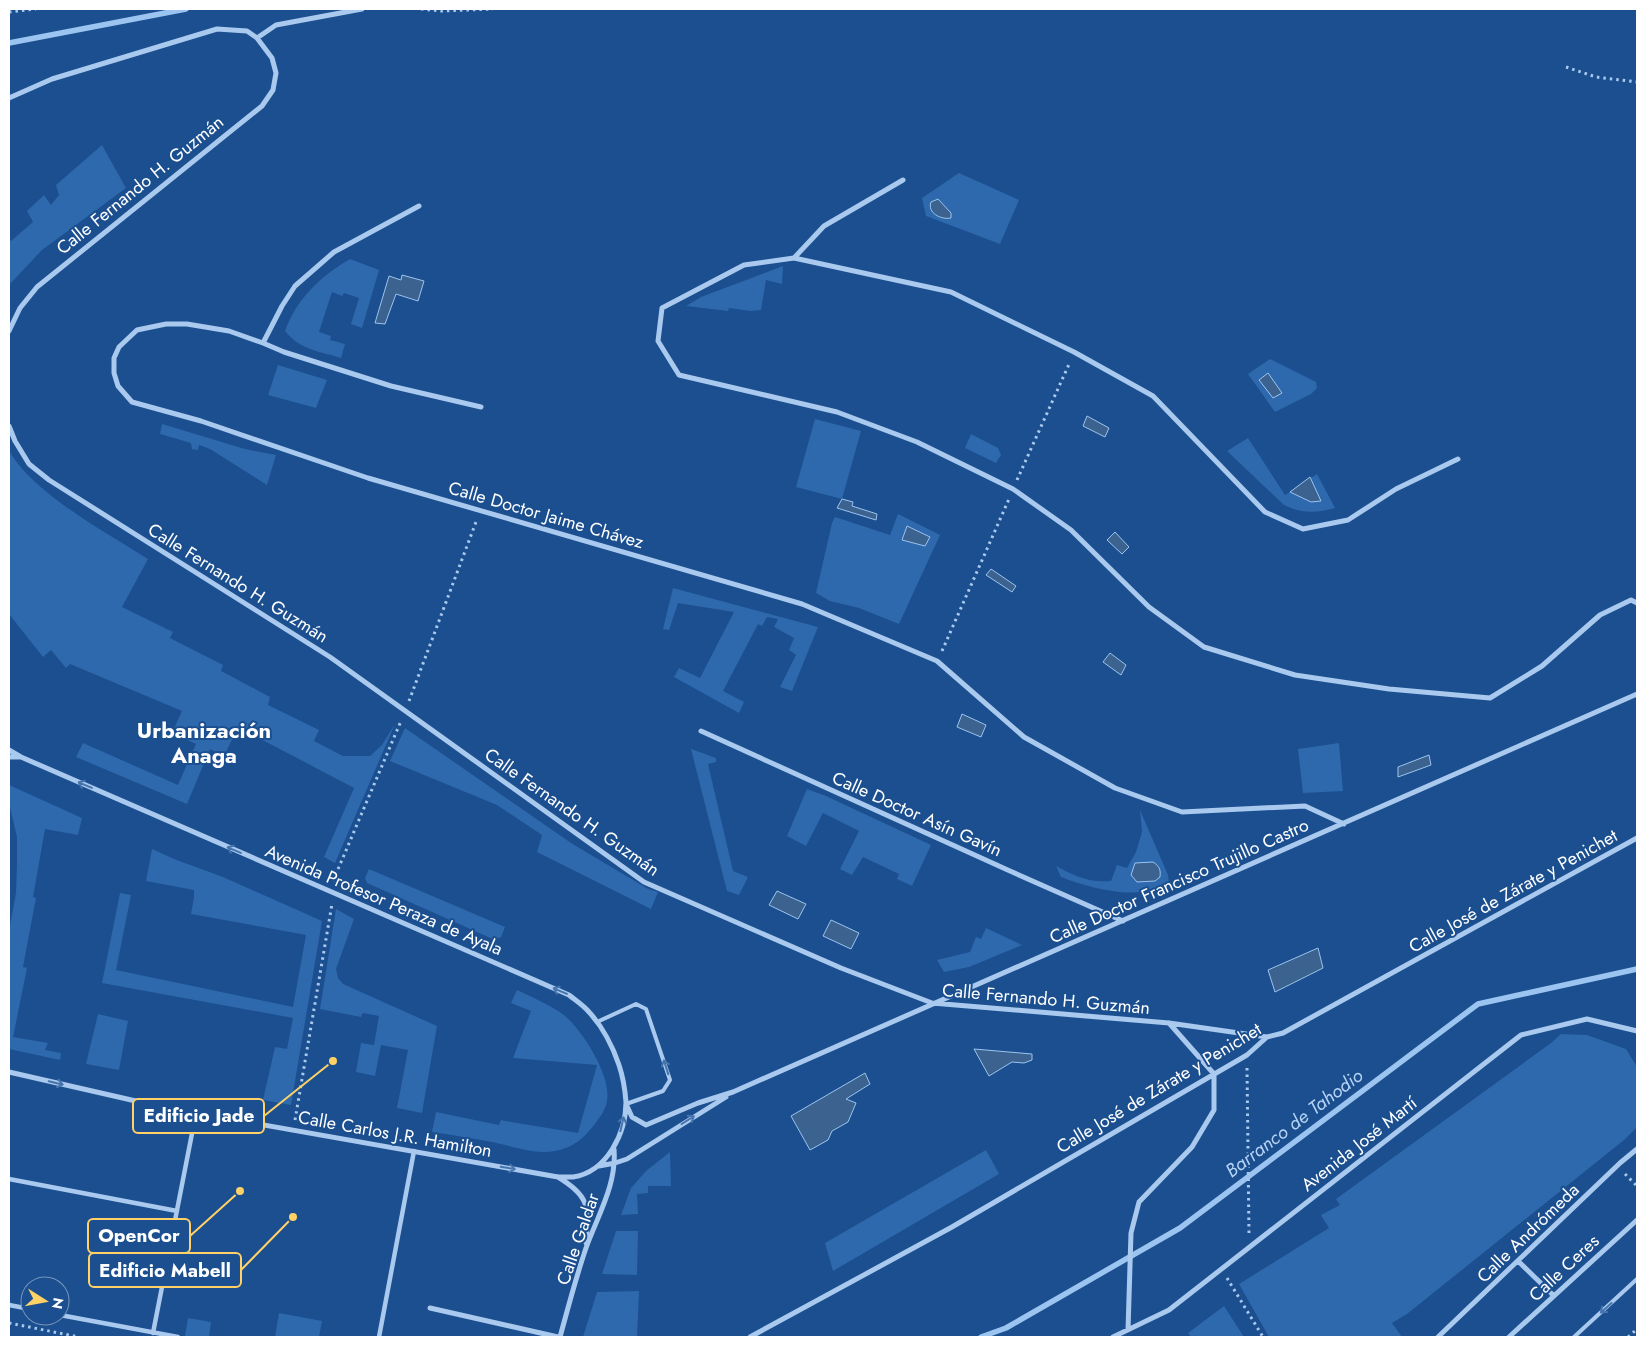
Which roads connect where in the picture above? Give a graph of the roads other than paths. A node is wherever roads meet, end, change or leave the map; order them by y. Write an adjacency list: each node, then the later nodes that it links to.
1 (362, 9): 2 (street)
2 (257, 38): 3 (street); 7 (street, Calle Fernando H. Guzmán)
3 (9, 98)
4 (903, 180): 6 (street)
5 (419, 206): 8 (street)
6 (794, 258): 11 (street); 12 (street)
7 (9, 331)
8 (263, 343): 9 (street, Calle Doctor Jaime Chávez); 18 (street, Calle Doctor Jaime Chávez)
9 (481, 407)
10 (9, 426): 21 (street, Calle Fernando H. Guzmán)
11 (1458, 459)
12 (1637, 603)
13 (1637, 694): 18 (street, Calle Doctor Francisco Trujillo Castro)
14 (701, 731): 20 (street, Calle Doctor Asín Gavín)
15 (9, 750): 17 (street, Avenida Profesor Peraza de Ayala)
16 (9, 757): 17 (street)
17 (21, 757): 22 (street, Avenida Profesor Peraza de Ayala, one-way to 17)
18 (1344, 824): 20 (street, Calle Doctor Francisco Trujillo Castro)
19 (1637, 838): 25 (street, Calle José de Zárate y Penichet)
20 (1123, 921): 21 (street, Calle Doctor Francisco Trujillo Castro)
21 (932, 1004): 23 (street, Calle Fernando H. Guzmán); 28 (street, Calle Doctor Francisco Trujillo Castro)
22 (597, 1022): 29 (street, Avenida Profesor Peraza de Ayala); 29 (lane, one-way to 22)
23 (1169, 1023): 25 (street, Calle Fernando H. Guzmán); 27 (street)
24 (1637, 1031): 46 (street, Avenida José Martí)
25 (1267, 1037): 27 (street, Calle José de Zárate y Penichet)
26 (9, 1072): 30 (street, Calle Carlos J.R. Hamilton, one-way to 30)
27 (1214, 1074): 46 (street); 51 (street, Calle José de Zárate y Penichet)
28 (733, 1092): 29 (street, Calle Doctor Francisco Trujillo Castro); 34 (street, Calle Doctor Francisco Trujillo Castro, one-way to 28)
29 (626, 1104): 31 (street, Avenida Profesor Peraza de Ayala, one-way to 29)
30 (196, 1114): 33 (street, Calle Carlos J.R. Hamilton); 38 (street)
31 (614, 1148): 34 (street, Calle Galdar); 35 (street, Avenida Profesor Peraza de Ayala)
32 (1637, 1149): 41 (street, Calle Andrómeda)
33 (414, 1152): 36 (street, Calle Carlos J.R. Hamilton, one-way to 36); 49 (street)
34 (615, 1163): 35 (street, Calle Doctor Francisco Trujillo Castro); 40 (street, Calle Galdar)
35 (599, 1166): 36 (street, Calle Carlos J.R. Hamilton)
36 (558, 1177): 40 (street)
37 (9, 1179): 38 (street)
38 (177, 1211): 47 (street)
39 (1637, 1220): 43 (street, Calle Ceres)
40 (586, 1248): 50 (street, Calle Galdar)
41 (1518, 1261): 43 (street); 53 (street, Calle Andrómeda)
42 (1637, 1279): 55 (lane, one-way to 55)
43 (1554, 1296): 54 (street, Calle Ceres)
44 (430, 1308): 50 (street, Calle Galdar)
45 (70, 1317): 47 (street)
46 (1128, 1330): 52 (street, Avenida José Martí)
47 (153, 1332): 48 (street)
48 (178, 1337)
49 (378, 1337)
50 (559, 1337)
51 (750, 1337)
52 (1114, 1337)
53 (1438, 1337)
54 (1509, 1337)
55 (1574, 1337)

